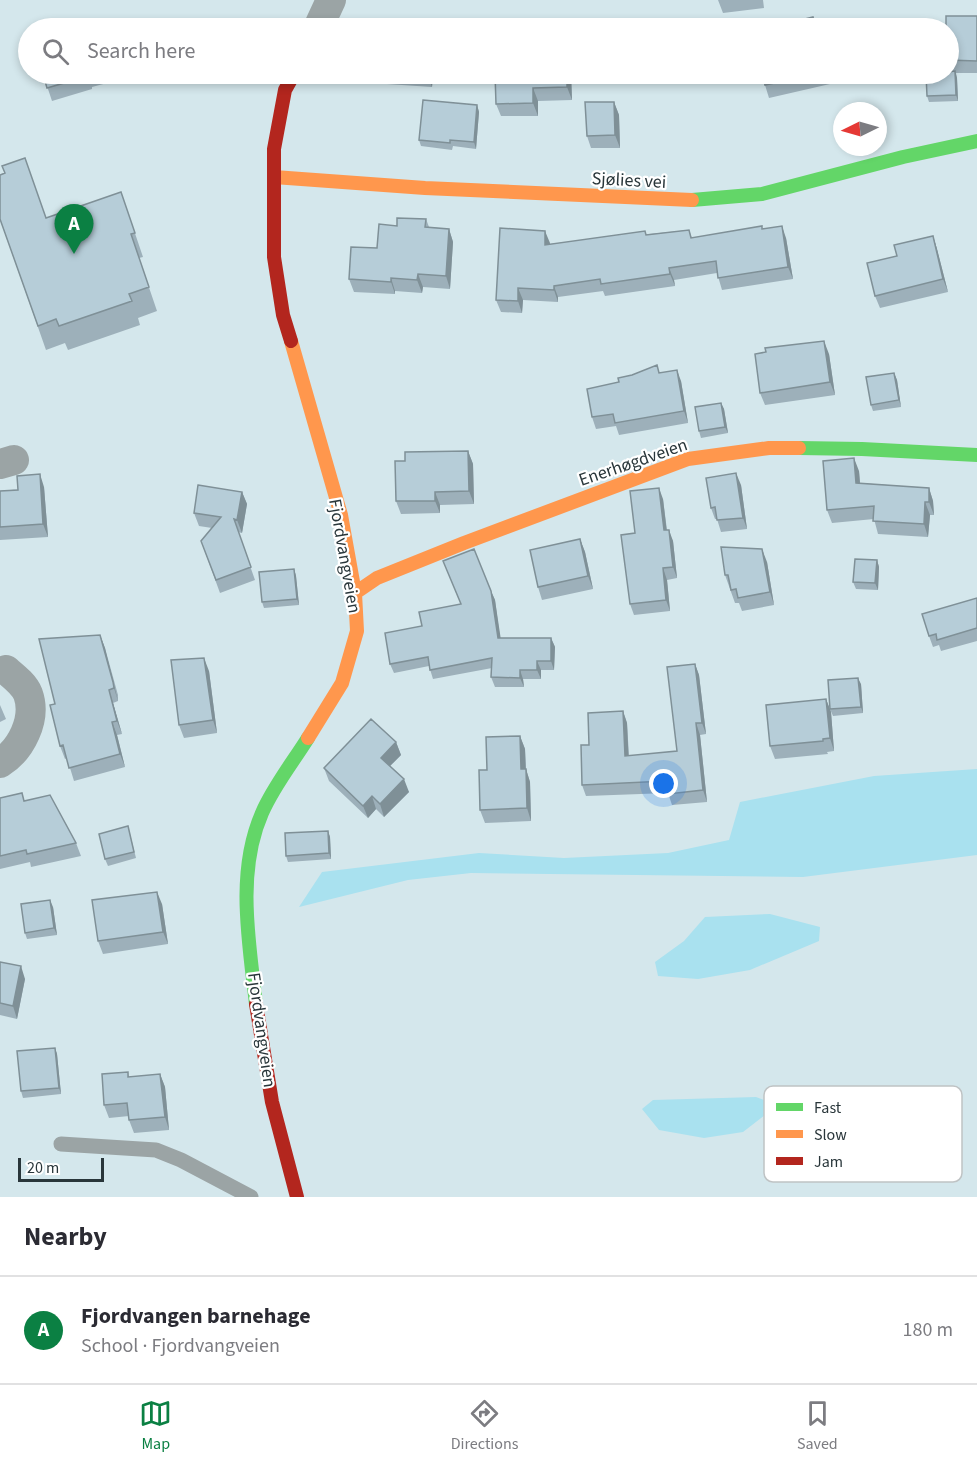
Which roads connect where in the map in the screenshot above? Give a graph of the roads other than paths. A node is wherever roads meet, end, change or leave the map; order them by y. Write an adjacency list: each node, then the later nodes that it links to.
1 (331, 0): 2 (street)
2 (323, 18)
3 (288, 84): 5 (street, Fjordvangveien)
4 (977, 141): 5 (street, Sjølies vei)
5 (274, 177): 7 (street, Fjordvangveien)
6 (977, 454): 7 (street, Enerhøgdveien)
7 (355, 592): 12 (street, Fjordvangveien)
8 (3, 669): 9 (street)
9 (0, 763)
10 (62, 1144): 11 (lane)
11 (251, 1197)
12 (297, 1197)

